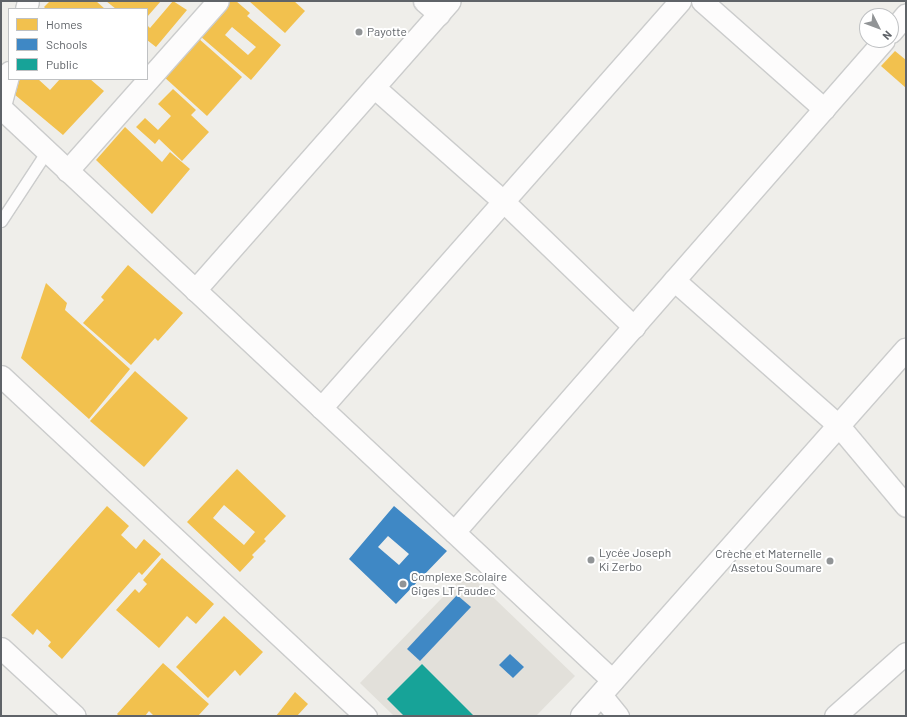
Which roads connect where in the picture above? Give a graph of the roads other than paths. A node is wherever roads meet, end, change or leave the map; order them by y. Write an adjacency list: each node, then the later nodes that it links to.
1 (218, 1): 9 (street)
2 (680, 1): 17 (street)
3 (702, 1): 14 (street)
4 (438, 5): 11 (street)
5 (906, 14): 6 (street)
6 (899, 22)
7 (877, 48): 14 (street)
8 (8, 76): 12 (street)
9 (148, 80)
10 (148, 80): 16 (street)
11 (374, 87): 17 (street); 20 (street)
12 (1, 102)
13 (1, 108): 15 (street)
14 (824, 108): 19 (street)
15 (46, 151): 16 (street); 18 (lane)
16 (67, 171): 20 (street)
17 (503, 201): 21 (street); 24 (street)
18 (1, 221)
19 (674, 280): 21 (street); 25 (street)
20 (195, 290): 24 (street)
21 (634, 327): 27 (street)
22 (906, 350): 25 (street)
23 (1, 376): 31 (street)
24 (321, 408): 27 (street)
25 (839, 426): 26 (street); 30 (street)
26 (906, 506)
27 (454, 532): 30 (street)
28 (1, 648): 32 (street)
29 (906, 654): 35 (street)
30 (607, 688): 33 (street); 34 (street)
31 (354, 712)
32 (75, 716)
33 (582, 716)
34 (618, 716)
35 (835, 716)

